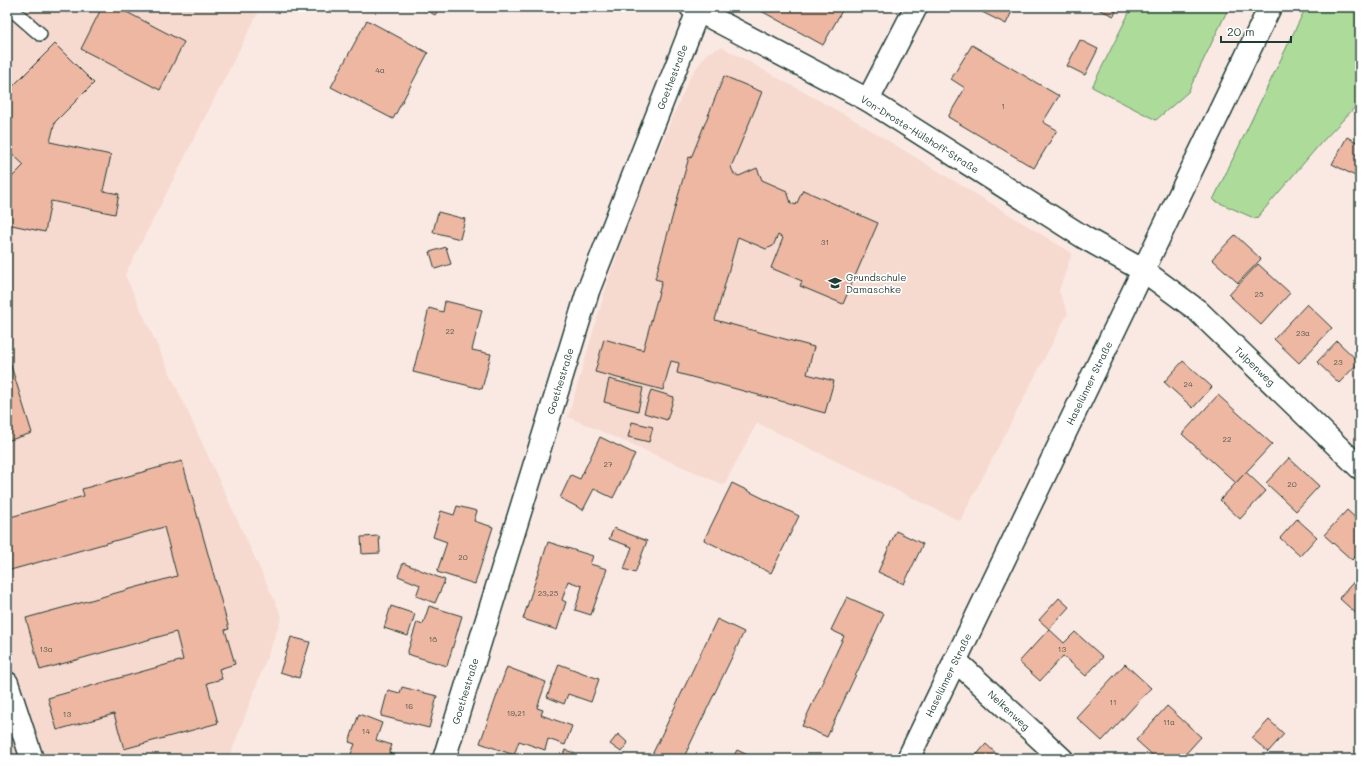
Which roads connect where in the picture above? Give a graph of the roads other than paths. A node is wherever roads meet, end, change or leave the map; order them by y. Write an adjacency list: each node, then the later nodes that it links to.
1 (8, 7): 5 (lane)
2 (916, 7): 6 (street)
3 (1270, 7): 7 (street, Haselünner Straße)
4 (694, 9): 6 (street, Von-Droste-Hülshoff-Straße); 13 (street, Goethestraße)
5 (40, 34)
6 (868, 100): 7 (street, Von-Droste-Hülshoff-Straße)
7 (1144, 271): 8 (street, Tulpenweg); 9 (street, Haselünner Straße)
8 (1360, 468)
9 (956, 660): 14 (street, Haselünner Straße); 15 (street, Nelkenweg)
10 (7, 683): 11 (street)
11 (13, 723): 12 (street)
12 (32, 759)
13 (444, 759)
14 (908, 759)
15 (1062, 759)

